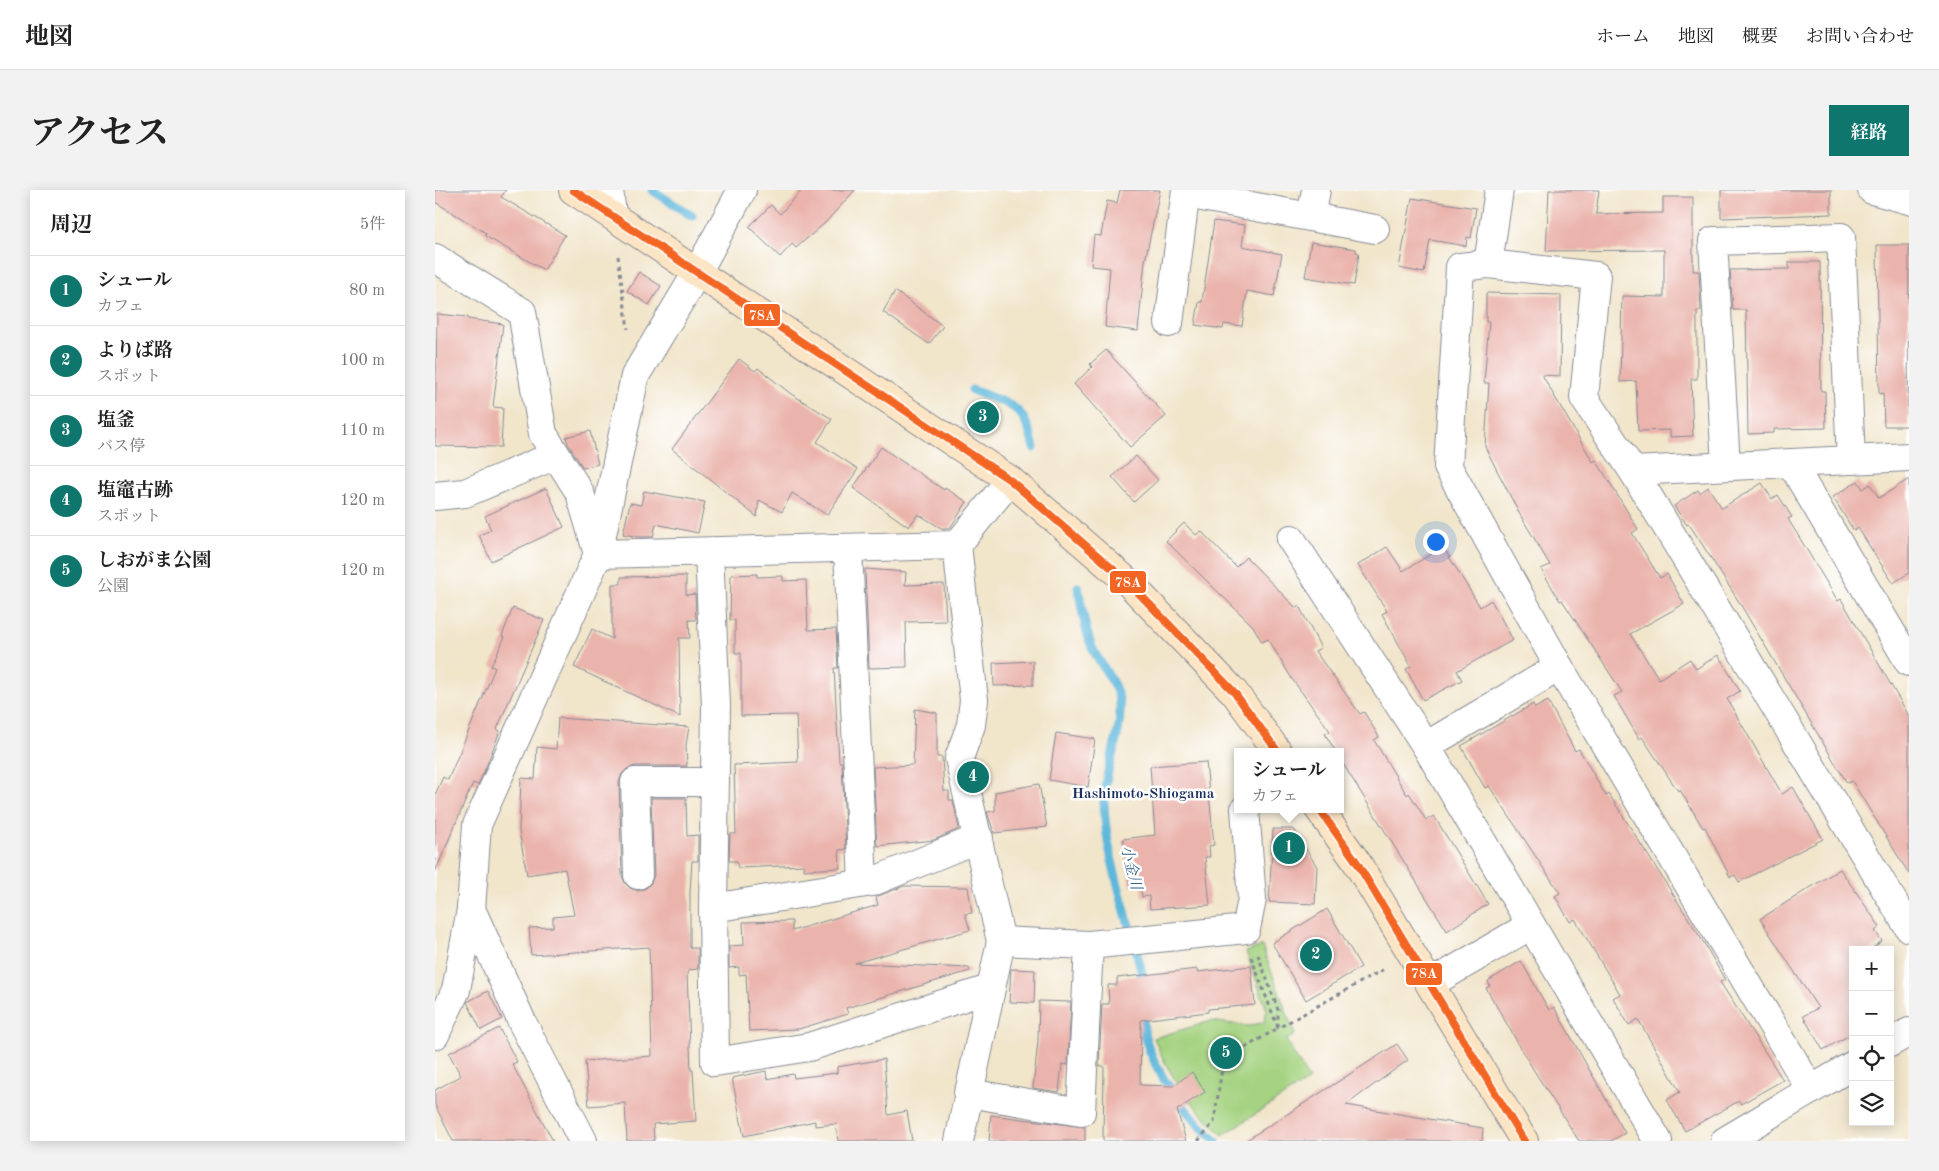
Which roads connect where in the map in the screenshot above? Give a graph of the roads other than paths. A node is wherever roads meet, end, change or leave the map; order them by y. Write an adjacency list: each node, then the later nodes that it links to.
1 (573, 190): 8 (street)
2 (742, 190): 13 (street)
3 (1316, 190): 9 (street)
4 (1499, 190): 12 (street)
5 (1872, 190): 7 (street)
6 (1186, 192): 9 (street); 14 (street)
7 (1909, 200)
8 (611, 202): 13 (street)
9 (1311, 217): 10 (street)
10 (1375, 229)
11 (435, 258): 15 (street)
12 (1488, 264): 20 (street); 29 (street)
13 (699, 271): 21 (street); 27 (street)
14 (1169, 323)
15 (556, 455): 22 (street); 27 (street)
16 (1909, 457): 17 (street)
17 (1851, 460): 18 (street); 19 (street)
18 (1791, 463): 19 (street); 28 (street)
19 (1726, 466): 20 (street)
20 (1633, 471): 41 (street)
21 (1010, 480): 24 (street); 31 (street)
22 (435, 496)
23 (1291, 539): 30 (street)
24 (957, 545): 25 (street); 35 (street)
25 (848, 549): 26 (street); 37 (street)
26 (709, 553): 27 (street); 32 (street)
27 (598, 554): 39 (street)
28 (1909, 662)
29 (1559, 667): 30 (street); 50 (street)
30 (1426, 746): 40 (street)
31 (1270, 748)
32 (715, 782): 36 (street); 38 (street)
33 (1245, 813): 43 (street)
34 (1322, 813): 44 (street)
35 (979, 838): 37 (street); 42 (street)
36 (638, 875)
37 (863, 883): 38 (street)
38 (713, 908): 45 (street)
39 (471, 909): 47 (street); 52 (street)
40 (1531, 926): 44 (street); 55 (street)
41 (1909, 928)
42 (1001, 941): 43 (street); 45 (street)
43 (1089, 945): 51 (street)
44 (1430, 984): 54 (street)
45 (989, 989): 51 (street)
46 (1909, 1032): 48 (street)
47 (435, 1035)
48 (1894, 1041)
49 (1849, 1068): 50 (street)
50 (1811, 1090): 56 (street)
51 (968, 1093): 53 (street)
52 (583, 1141)
53 (959, 1141)
54 (1524, 1141)
55 (1658, 1141)
56 (1725, 1141)

